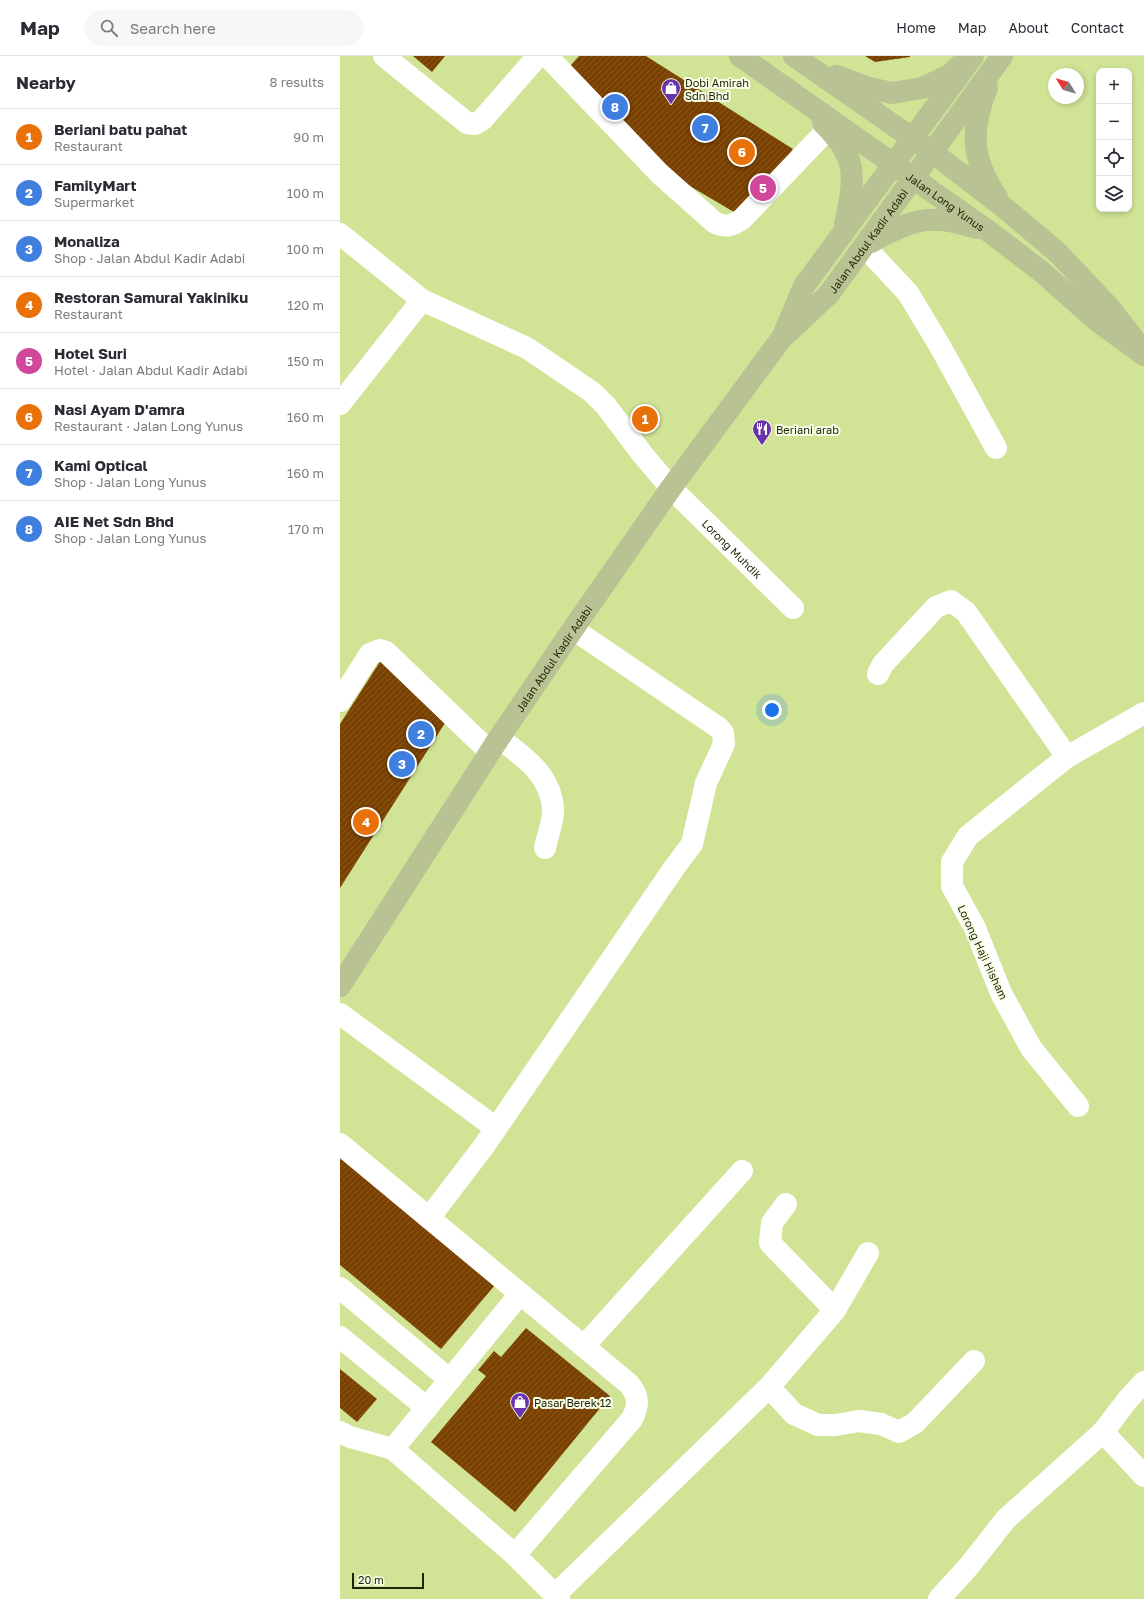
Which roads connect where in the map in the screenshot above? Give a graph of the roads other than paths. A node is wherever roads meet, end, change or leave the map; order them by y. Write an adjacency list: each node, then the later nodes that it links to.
1 (384, 56): 2 (street)
2 (538, 56)
3 (547, 56): 9 (street)
4 (740, 56): 8 (main road, Jalan Long Yunus)
5 (971, 56): 7 (main road); 10 (main road, Jalan Abdul Kadir Adabi)
6 (999, 60): 11 (main road, Jalan Abdul Kadir Adabi); 14 (main road)
7 (801, 61): 10 (main road)
8 (790, 90): 9 (main road); 12 (main road, Jalan Long Yunus)
9 (829, 128): 15 (main road)
10 (912, 138): 11 (main road); 12 (main road, Jalan Abdul Kadir Adabi)
11 (932, 152): 13 (main road, Jalan Abdul Kadir Adabi); 14 (main road)
12 (894, 163): 13 (main road, Jalan Long Yunus); 15 (main road, Jalan Abdul Kadir Adabi)
13 (914, 178): 16 (main road, Jalan Long Yunus); 18 (main road, Jalan Abdul Kadir Adabi)
14 (1006, 209): 21 (main road)
15 (844, 232): 20 (main road, Jalan Abdul Kadir Adabi)
16 (991, 233): 18 (main road); 22 (main road, Jalan Long Yunus)
17 (340, 234): 19 (street, Lorong Muhdik)
18 (864, 246): 20 (main road, Jalan Abdul Kadir Adabi); 24 (street)
19 (422, 300): 23 (street); 25 (street, Lorong Muhdik)
20 (781, 339): 25 (main road, Jalan Abdul Kadir Adabi)
21 (1144, 352)
22 (1144, 355)
23 (340, 404)
24 (996, 448)
25 (671, 488): 26 (street, Lorong Muhdik); 27 (main road, Jalan Abdul Kadir Adabi)
26 (793, 608)
27 (572, 630): 31 (main road, Jalan Abdul Kadir Adabi); 37 (street)
28 (878, 674): 32 (street)
29 (340, 701): 31 (street)
30 (1144, 713): 32 (street, Lorong Haji Hisham)
31 (495, 745): 33 (street); 34 (main road, Jalan Abdul Kadir Adabi)
32 (1067, 757): 36 (street, Lorong Haji Hisham)
33 (545, 848)
34 (340, 986)
35 (340, 1014): 37 (street)
36 (1078, 1106)
37 (496, 1128): 41 (street)
38 (340, 1144): 41 (street)
39 (742, 1172): 47 (street)
40 (786, 1204): 45 (street)
41 (429, 1218): 44 (street)
42 (868, 1253): 45 (street)
43 (340, 1288): 49 (street)
44 (520, 1294): 47 (street); 49 (street)
45 (835, 1310): 51 (street)
46 (340, 1337): 52 (street)
47 (584, 1346): 57 (street)
48 (974, 1361): 51 (street)
49 (450, 1380): 52 (street)
50 (1144, 1382): 54 (street)
51 (769, 1387): 58 (street)
52 (426, 1408): 55 (street)
53 (340, 1432): 55 (street)
54 (1103, 1432): 56 (street); 59 (street)
55 (393, 1449): 57 (street)
56 (1144, 1476)
57 (515, 1555): 58 (street)
58 (557, 1597)
59 (939, 1599)

